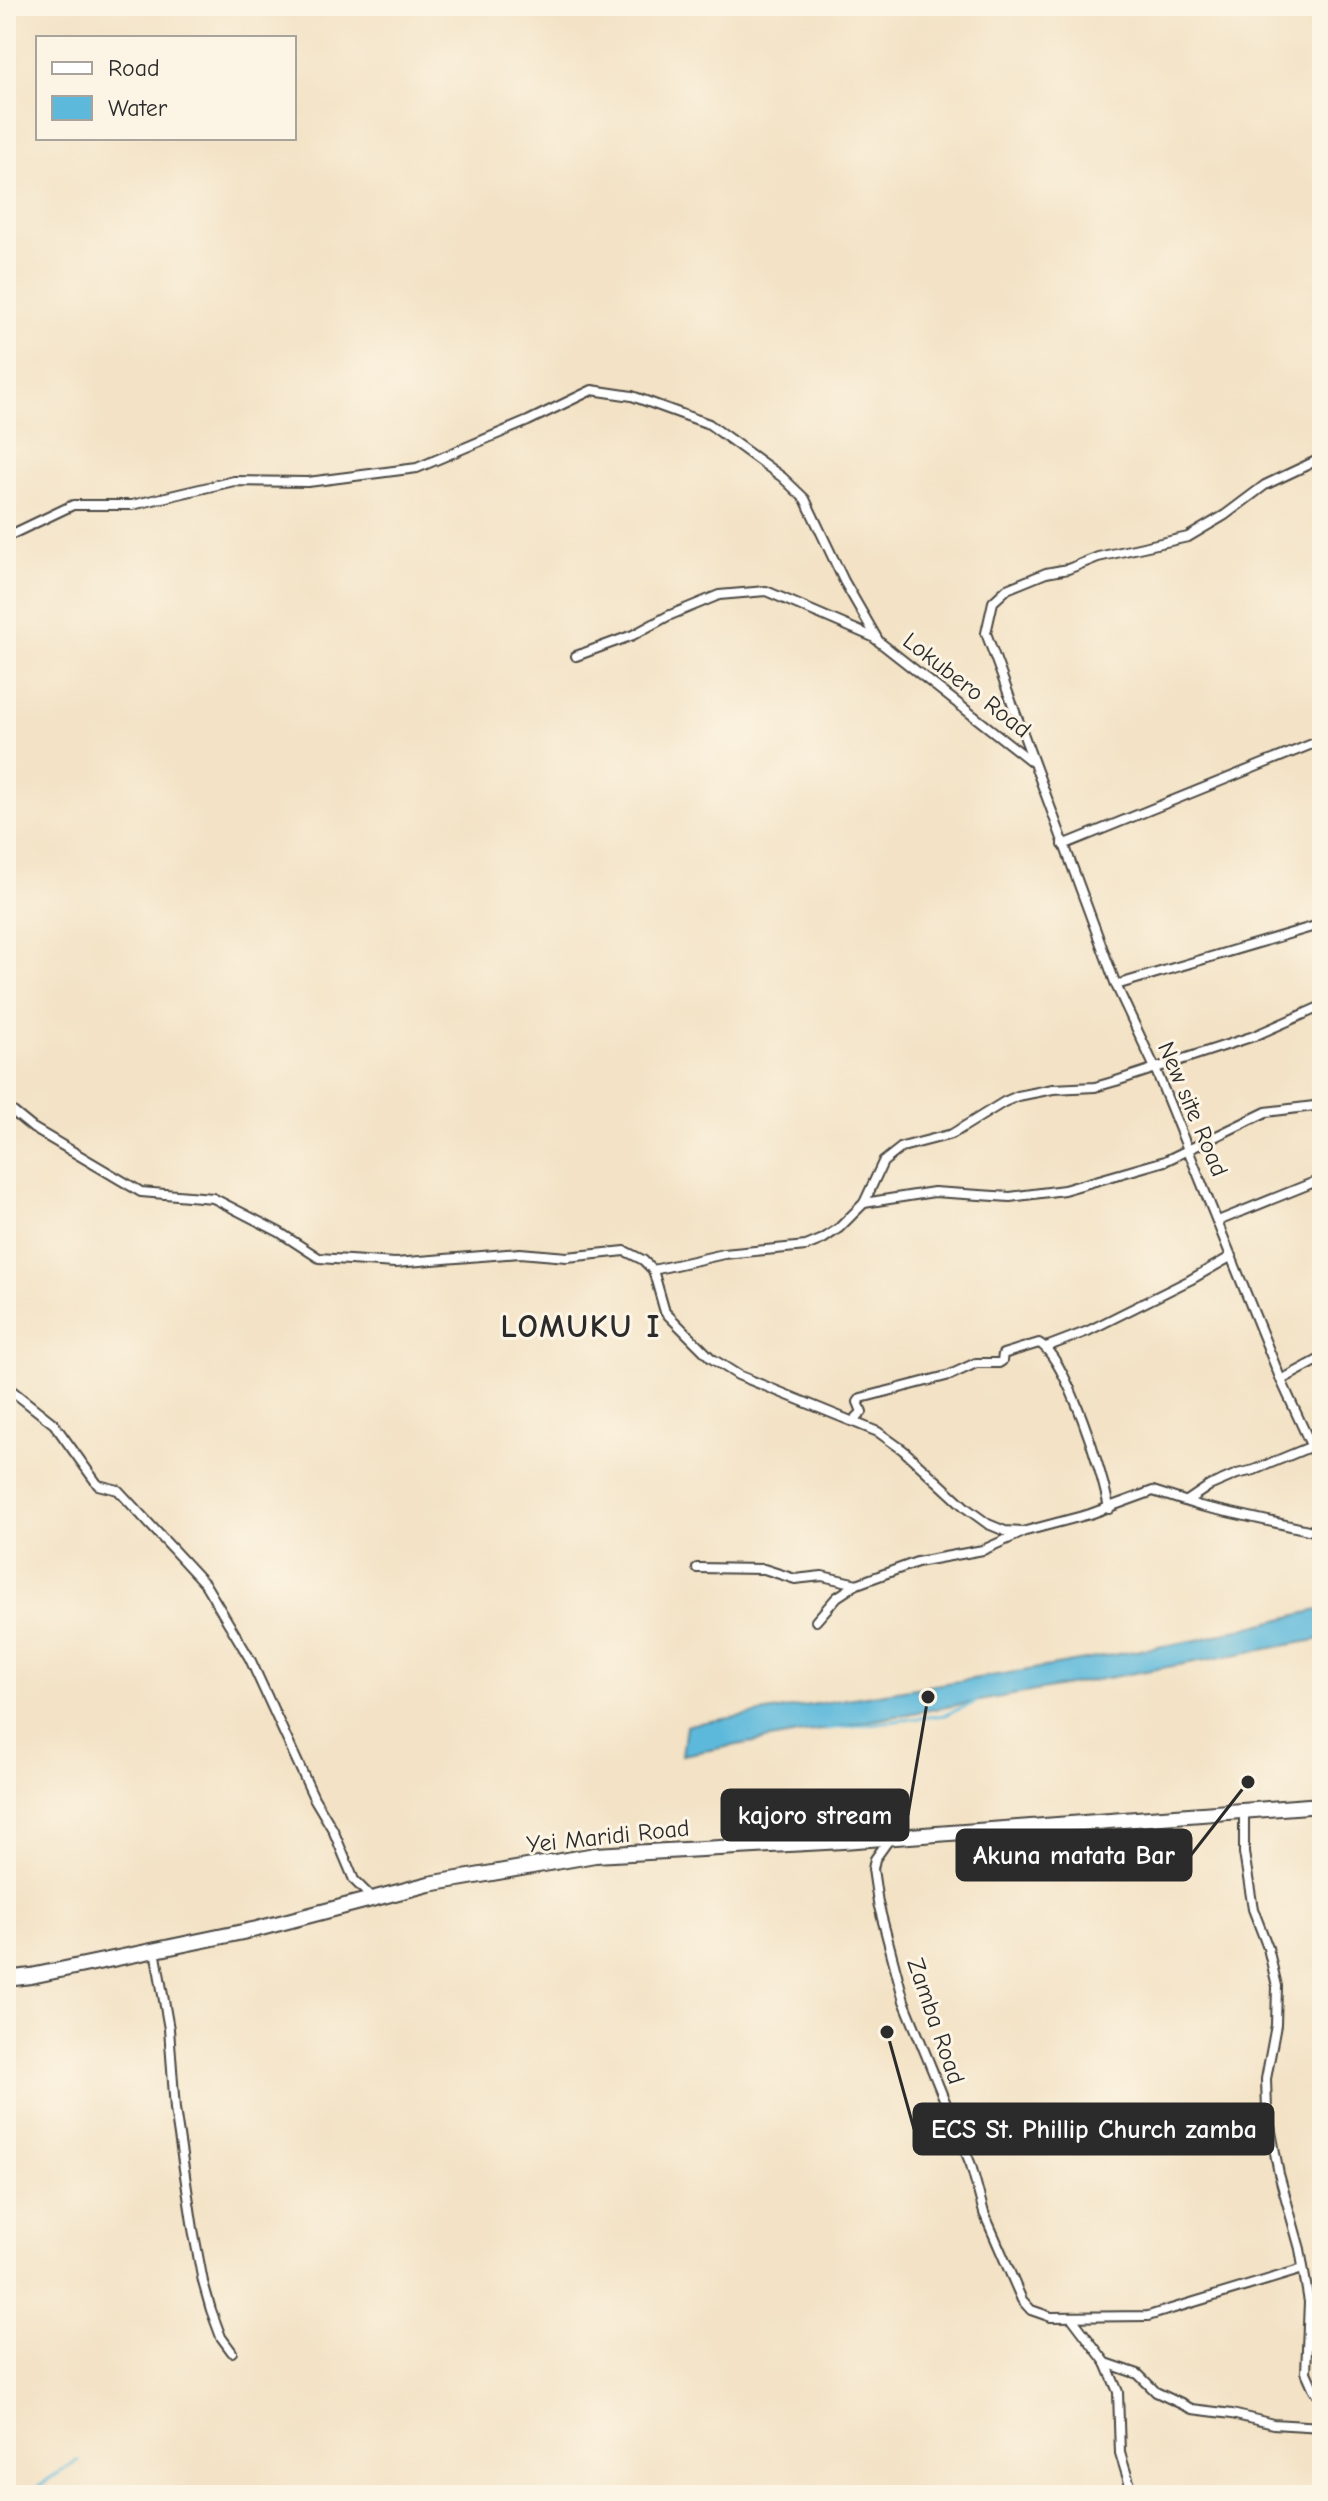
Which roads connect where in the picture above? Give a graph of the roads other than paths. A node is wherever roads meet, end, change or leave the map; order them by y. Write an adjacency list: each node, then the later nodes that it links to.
1 (1322, 458): 6 (street, New site Road)
2 (6, 537): 3 (street)
3 (878, 640): 4 (street); 6 (street, Lokubero Road)
4 (576, 656)
5 (1322, 740): 7 (street)
6 (1032, 762): 7 (street, New site Road)
7 (1063, 845): 9 (street, New site Road)
8 (1322, 924): 9 (street)
9 (1116, 985): 11 (street, New site Road)
10 (1322, 1006): 11 (street)
11 (1155, 1068): 14 (street, New site Road); 16 (street)
12 (1322, 1105): 14 (street)
13 (7, 1112): 19 (street)
14 (1189, 1150): 16 (street); 17 (street, New site Road)
15 (1322, 1179): 17 (street)
16 (864, 1203): 19 (street)
17 (1218, 1221): 18 (street, New site Road)
18 (1232, 1256): 20 (street); 22 (street, New site Road)
19 (653, 1270): 24 (street)
20 (1046, 1347): 24 (street); 29 (street)
21 (1322, 1358): 22 (street)
22 (1281, 1380): 26 (street, New site Road)
23 (6, 1386): 38 (street)
24 (853, 1421): 30 (street)
25 (1322, 1442): 26 (street)
26 (1312, 1447): 27 (street, New site Road); 28 (street)
27 (1322, 1469)
28 (1187, 1501): 29 (street); 31 (street)
29 (1109, 1509): 30 (street)
30 (1022, 1532): 33 (street)
31 (1322, 1533)
32 (697, 1568): 33 (street)
33 (857, 1584): 34 (street)
34 (816, 1621)
35 (1322, 1805): 36 (main road, Yei Maridi Road)
36 (1244, 1811): 37 (main road, Yei Maridi Road); 41 (street)
37 (891, 1837): 38 (main road, Yei Maridi Road); 42 (street, Zamba Road)
38 (372, 1898): 39 (main road, Yei Maridi Road)
39 (155, 1950): 40 (main road, Yei Maridi Road); 43 (street)
40 (6, 1979)
41 (1303, 2269): 42 (street, Zamba Road); 45 (street)
42 (1072, 2318): 44 (street)
43 (232, 2352)
44 (1106, 2363): 46 (street); 47 (street)
45 (1322, 2397)
46 (1322, 2427)
47 (1133, 2495)

